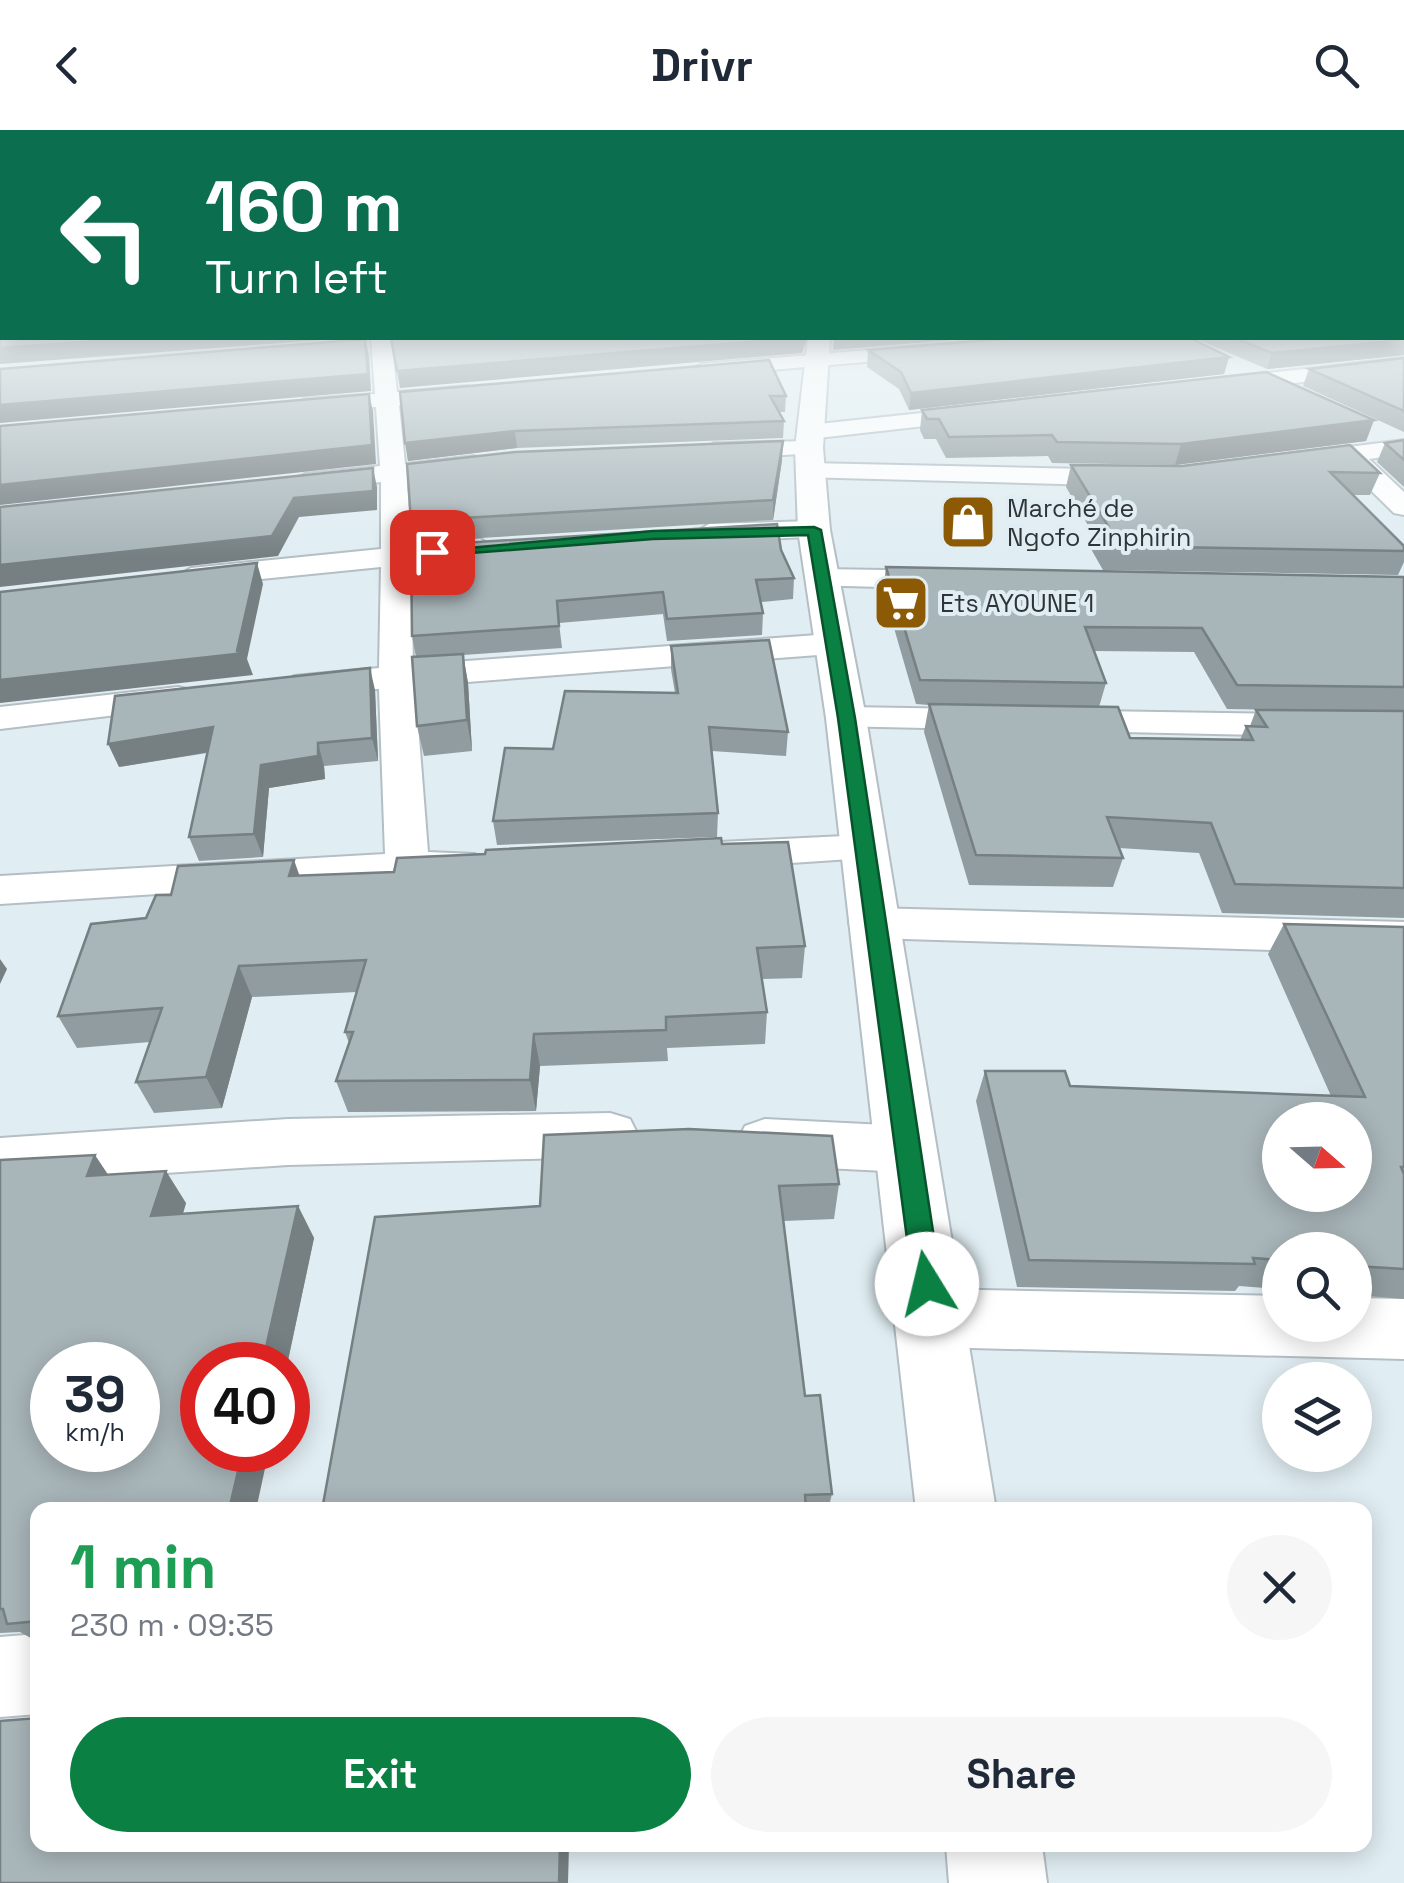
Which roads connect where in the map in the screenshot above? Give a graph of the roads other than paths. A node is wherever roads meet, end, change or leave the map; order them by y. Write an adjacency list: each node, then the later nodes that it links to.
1 (385, 393): 6 (street)
2 (472, 393): 6 (street)
3 (814, 393): 11 (street)
4 (1291, 393): 5 (street)
5 (1298, 396)
6 (386, 400): 7 (street); 16 (street)
7 (278, 408)
8 (1003, 411): 11 (street)
9 (1360, 425): 10 (street)
10 (1404, 446): 13 (street)
11 (809, 450): 12 (street); 17 (street); 22 (street)
12 (692, 452)
13 (1350, 455): 15 (street); 19 (street)
14 (499, 462): 16 (street)
15 (1258, 466)
16 (391, 472): 18 (street); 23 (street)
17 (1159, 478)
18 (272, 486)
19 (1404, 507)
20 (671, 534): 22 (street)
21 (515, 545): 23 (street)
22 (818, 554): 24 (street); 26 (street)
23 (396, 555): 25 (street); 27 (street)
24 (977, 581)
25 (155, 582)
26 (831, 644): 27 (street); 31 (street)
27 (396, 674): 28 (street); 36 (street)
28 (279, 687)
29 (221, 693): 30 (street)
30 (0, 718)
31 (846, 718): 32 (street); 33 (street)
32 (1404, 726)
33 (864, 848): 34 (street); 38 (street)
34 (679, 856)
35 (505, 863): 36 (street)
36 (407, 866): 37 (street)
37 (0, 890)
38 (872, 922): 39 (street); 40 (street)
39 (1404, 938)
40 (905, 1149): 41 (street); 42 (street)
41 (0, 1161)
42 (932, 1318): 43 (street); 44 (street)
43 (1404, 1329)
44 (955, 1502)
45 (30, 1675): 46 (street)
46 (0, 1677)
47 (995, 1852): 48 (street)
48 (998, 1883)

